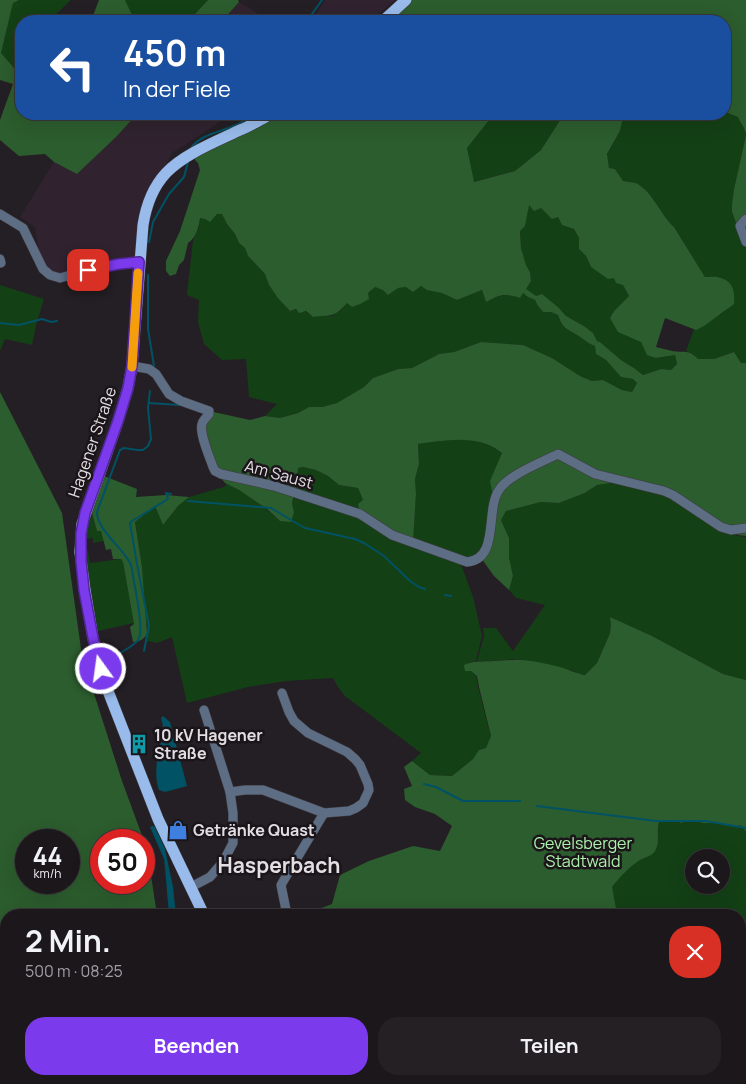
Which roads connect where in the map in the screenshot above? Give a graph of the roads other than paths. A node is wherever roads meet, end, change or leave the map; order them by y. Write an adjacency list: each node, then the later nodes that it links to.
1 (406, 0): 2 (main road)
2 (390, 15)
3 (260, 120): 7 (main road, Hagener Straße)
4 (1, 215): 7 (street)
5 (746, 219): 6 (street)
6 (746, 242)
7 (139, 262): 8 (main road, Hagener Straße)
8 (132, 366): 9 (street, Am Saust); 14 (main road, Hagener Straße)
9 (746, 528)
10 (282, 694): 13 (street)
11 (204, 710): 12 (street)
12 (230, 792): 13 (street); 14 (street)
13 (324, 813): 16 (street)
14 (191, 887): 15 (main road, Hagener Straße)
15 (201, 909)
16 (286, 909)

